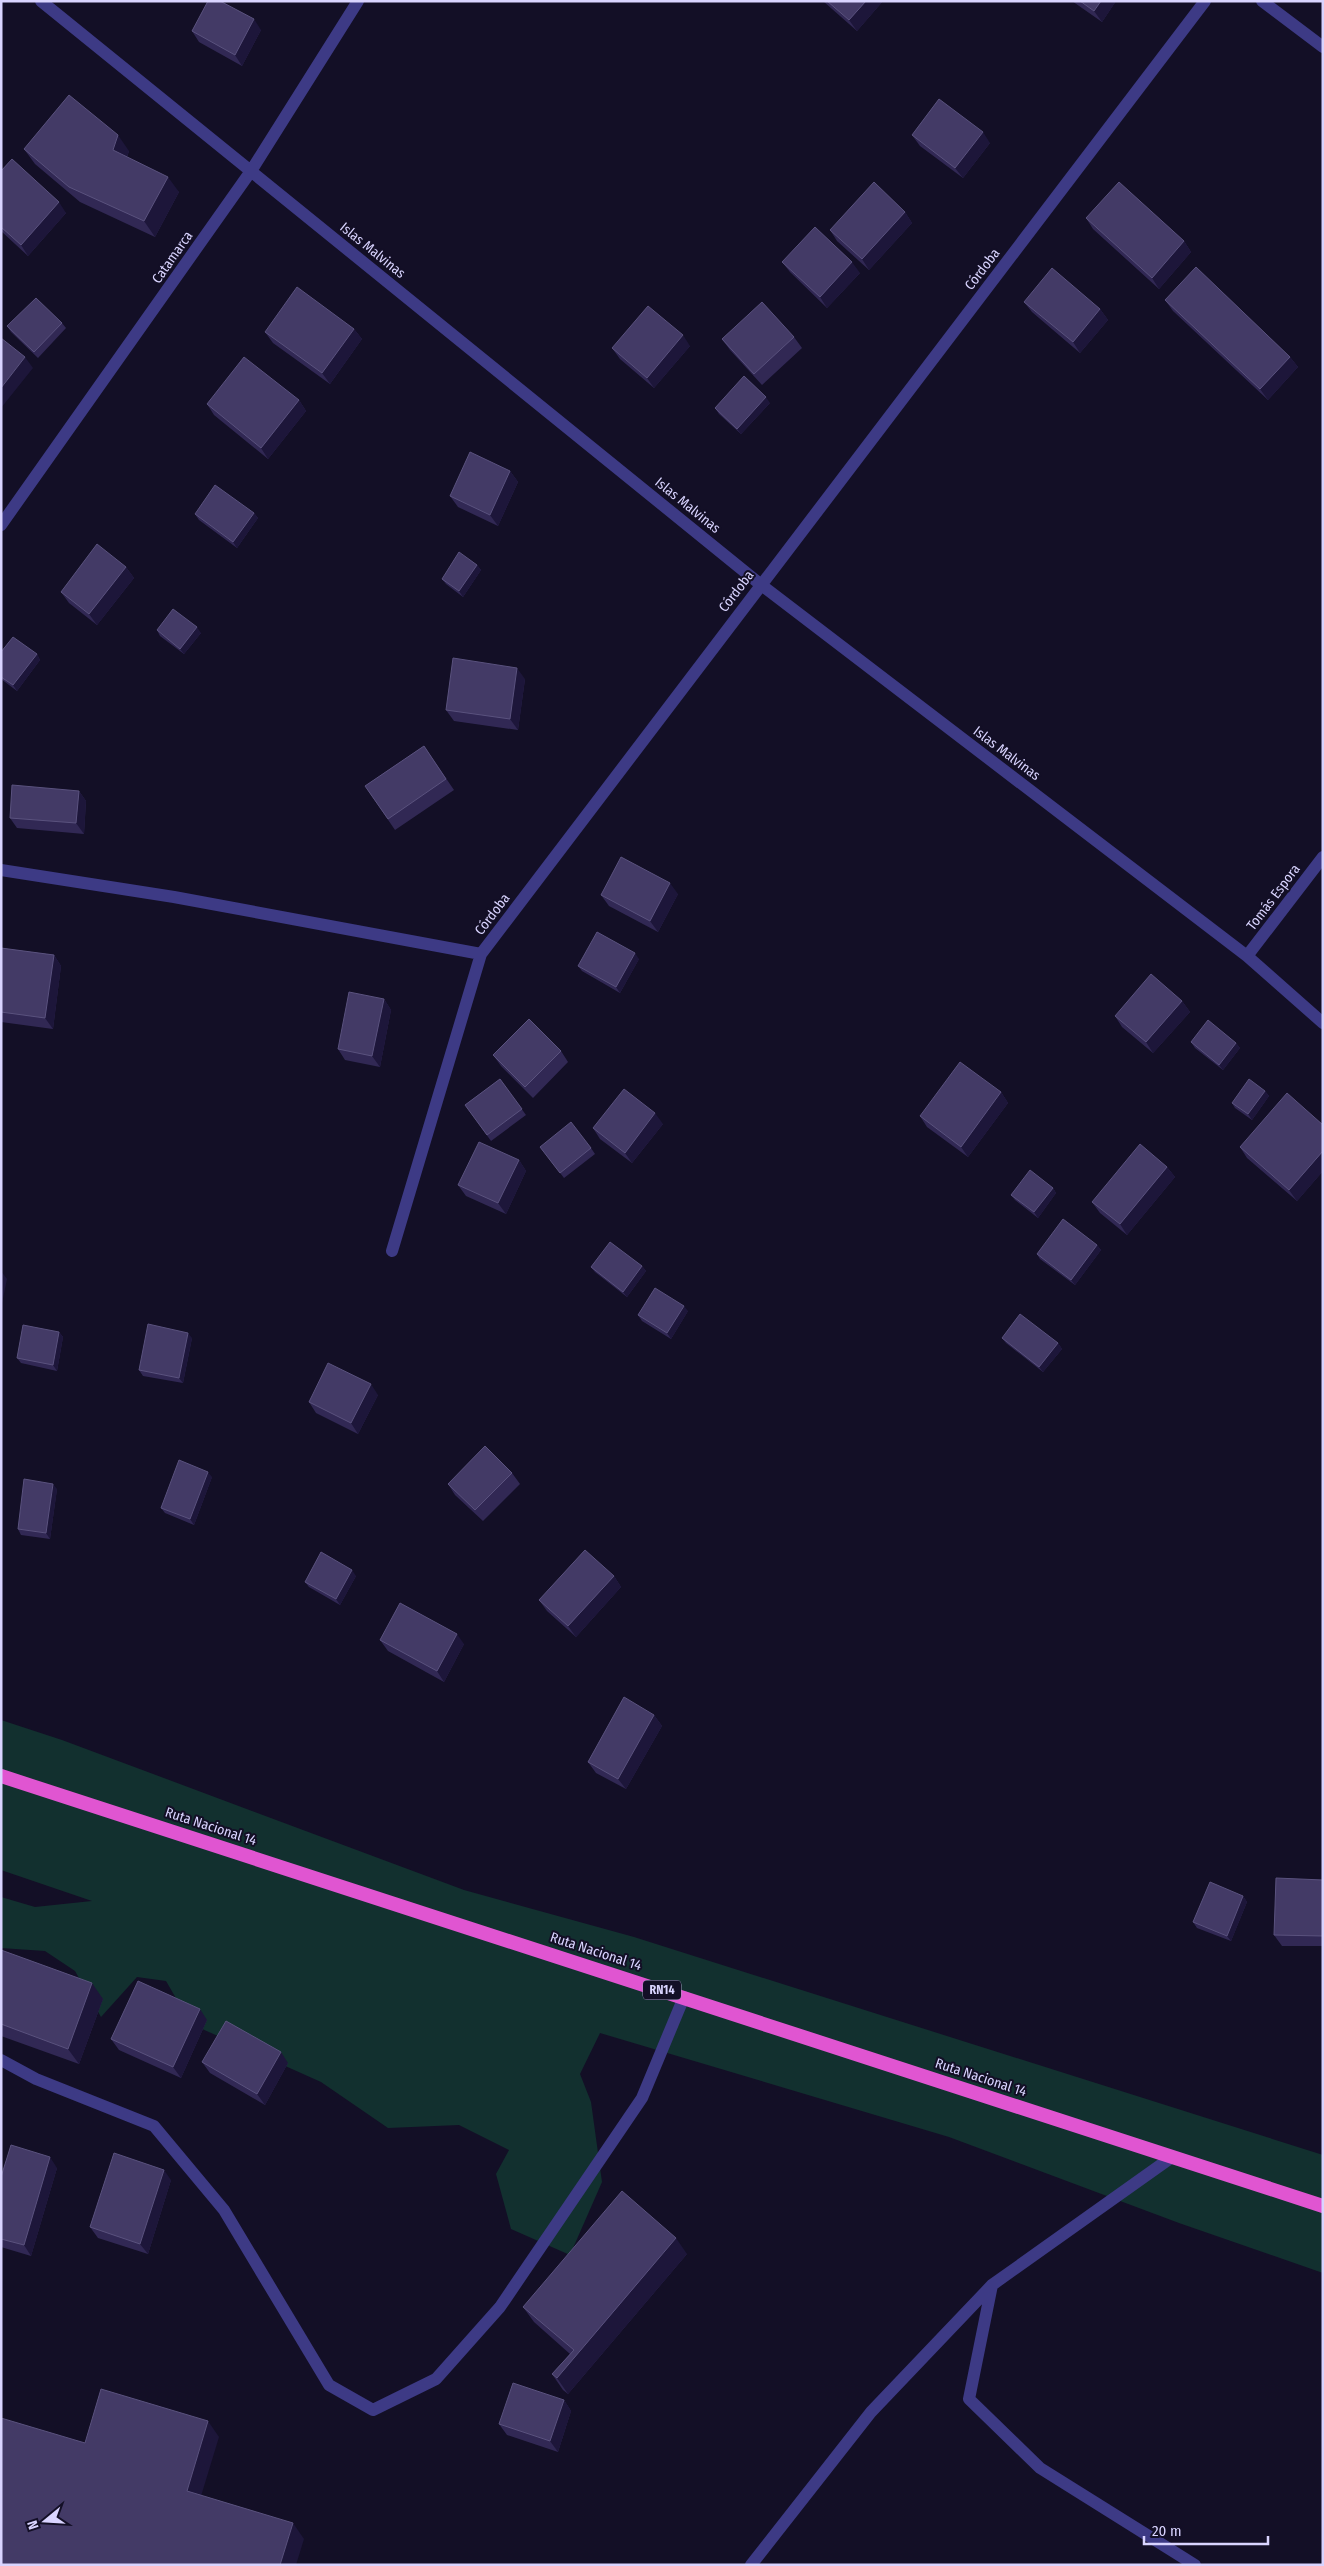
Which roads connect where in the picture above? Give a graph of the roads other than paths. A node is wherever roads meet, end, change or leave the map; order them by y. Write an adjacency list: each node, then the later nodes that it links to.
1 (41, 1): 6 (street, Islas Malvinas)
2 (358, 1): 6 (street, Catamarca)
3 (1205, 1): 8 (street, Córdoba)
4 (1262, 1): 5 (street)
5 (1323, 47)
6 (251, 171): 7 (street, Catamarca); 8 (street, Islas Malvinas)
7 (1, 525)
8 (760, 584): 11 (street, Córdoba); 12 (street, Islas Malvinas)
9 (1323, 857): 12 (street, Tomás Espora)
10 (1, 870): 11 (street)
11 (481, 954): 14 (street, Córdoba)
12 (1247, 956): 13 (street, Islas Malvinas)
13 (1323, 1023)
14 (392, 1251)
15 (1, 1776): 16 (highway, Ruta Nacional 14 / RN14)
16 (684, 1997): 17 (street); 18 (highway, Ruta Nacional 14 / RN14)
17 (1, 2060)
18 (1172, 2157): 19 (highway, Ruta Nacional 14 / RN14); 20 (street)
19 (1323, 2206)
20 (992, 2285): 21 (street); 22 (street)
21 (751, 2565)
22 (1195, 2565)

